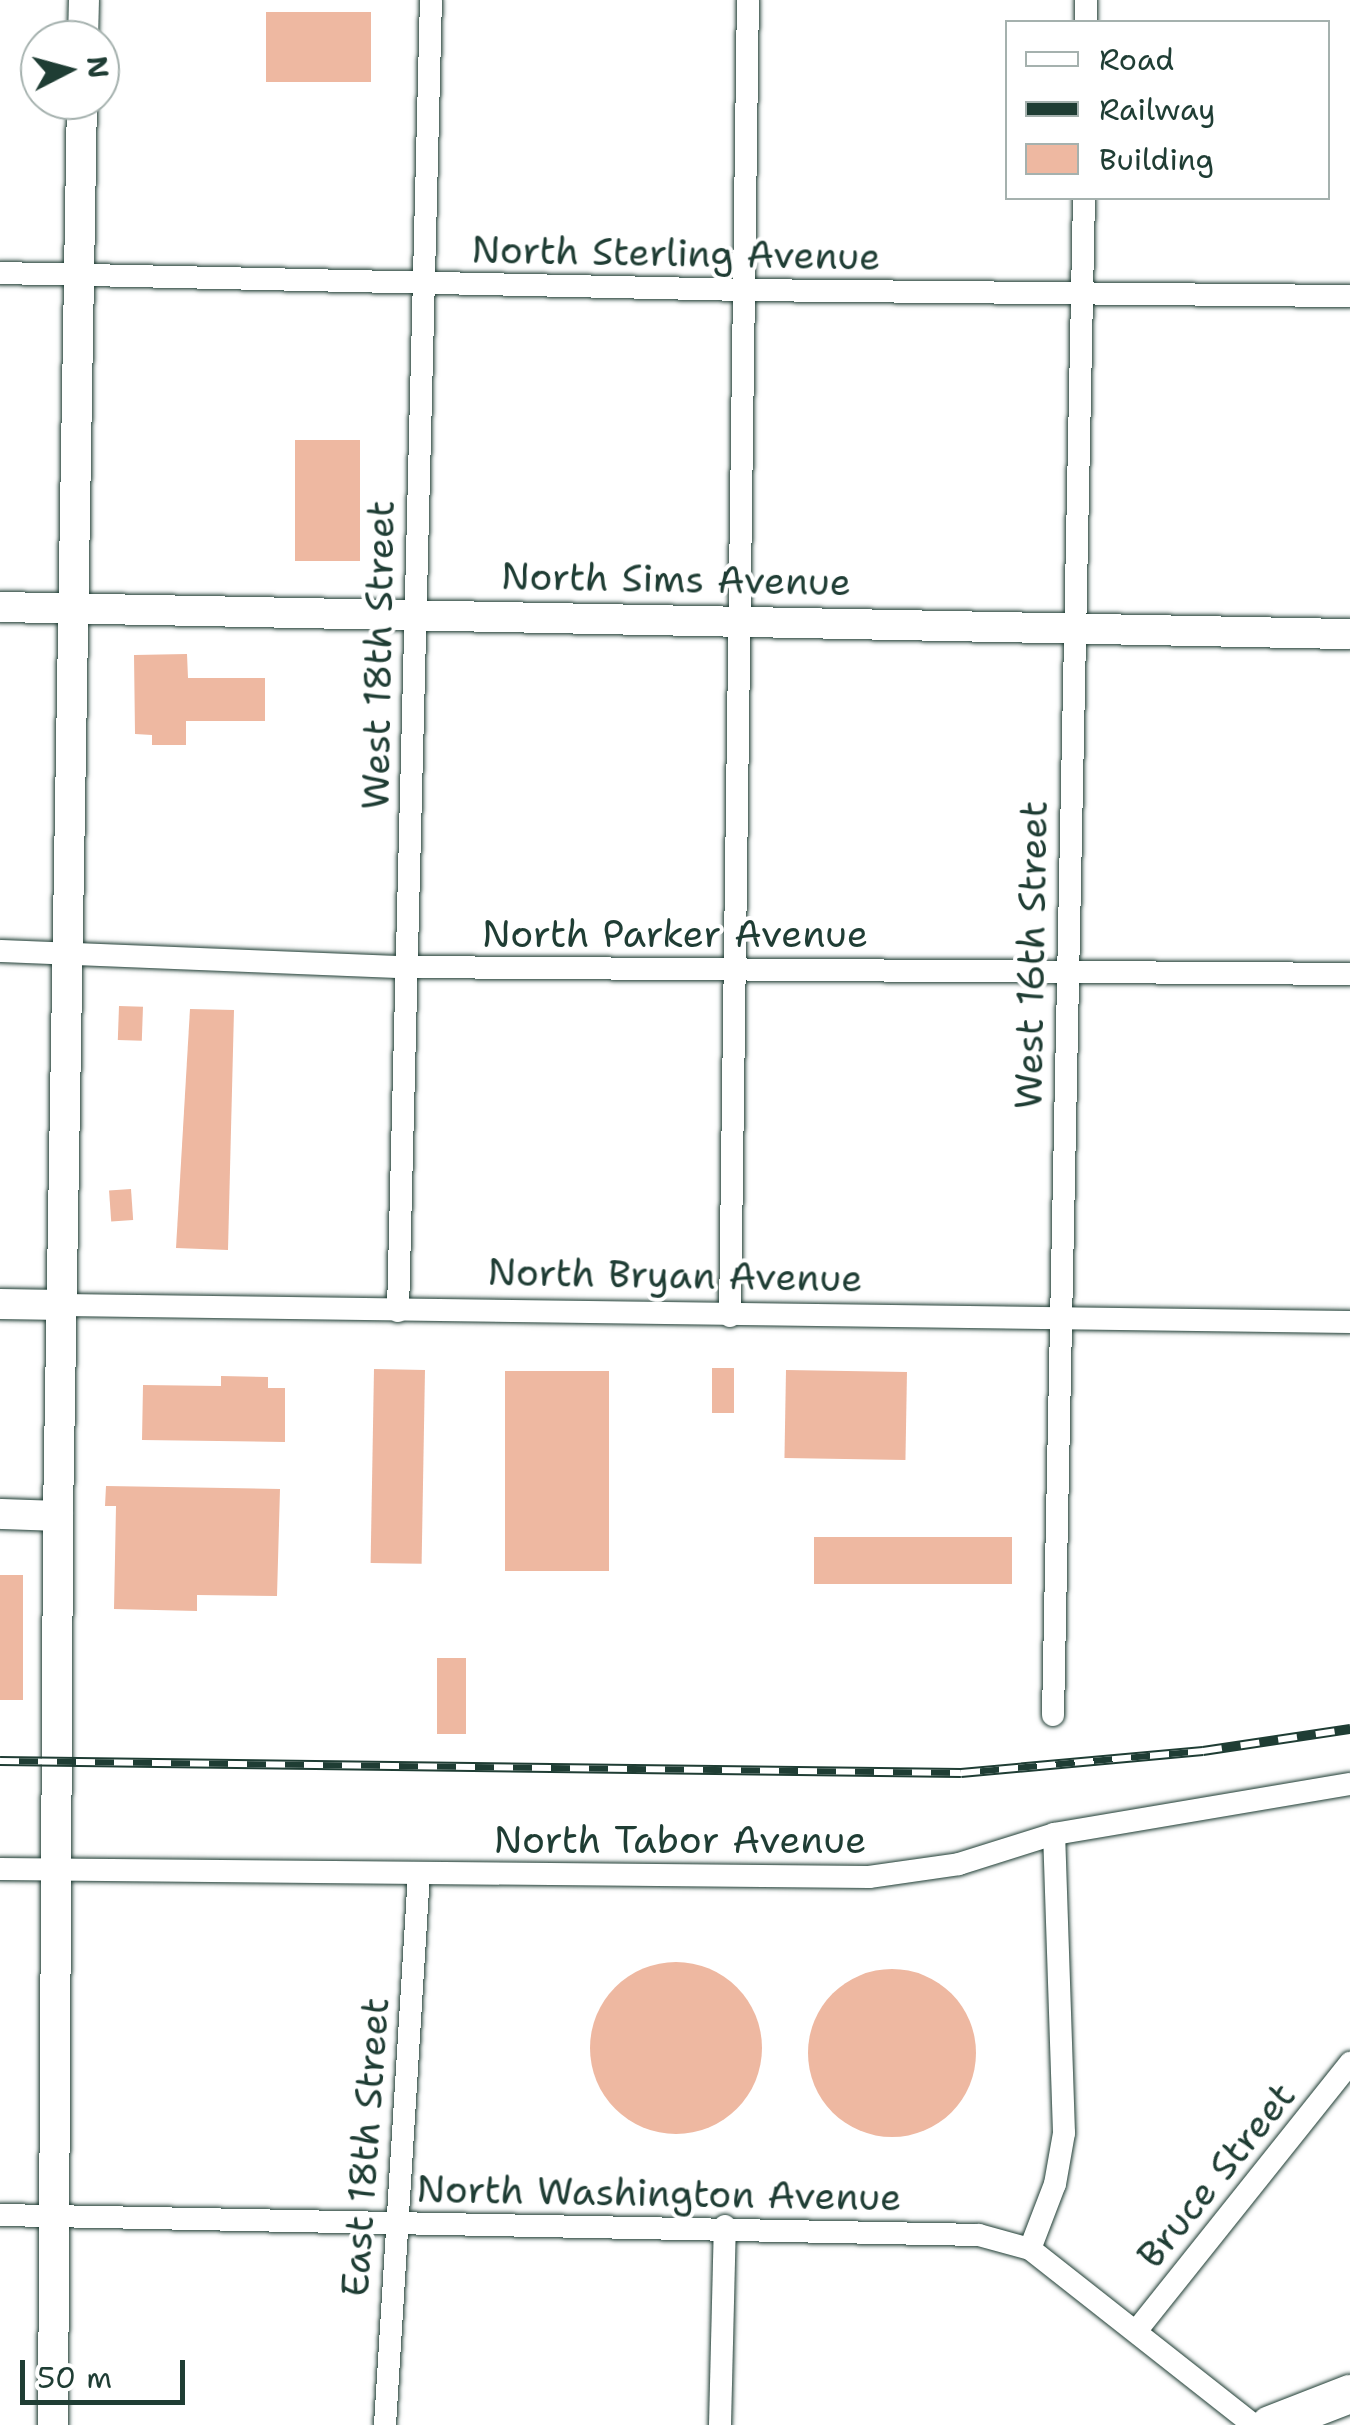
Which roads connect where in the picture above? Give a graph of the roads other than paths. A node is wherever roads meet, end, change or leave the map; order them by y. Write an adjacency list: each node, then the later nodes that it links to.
1 (431, 0): 7 (street, West 18th Street)
2 (748, 0): 8 (street)
3 (82, 120): 6 (street)
4 (1084, 200): 9 (street, West 16th Street)
5 (0, 273): 6 (street, North Sterling Avenue)
6 (80, 274): 7 (street, North Sterling Avenue); 12 (street)
7 (422, 284): 8 (street, North Sterling Avenue); 13 (street, West 18th Street)
8 (742, 290): 9 (street, North Sterling Avenue); 14 (street)
9 (1083, 294): 10 (street, North Sterling Avenue); 15 (street, West 16th Street)
10 (1350, 296)
11 (0, 608): 12 (street, North Sims Avenue)
12 (73, 609): 13 (street, North Sims Avenue); 18 (street)
13 (414, 614): 14 (street, North Sims Avenue); 19 (street, West 18th Street)
14 (739, 621): 15 (street, North Sims Avenue); 20 (street)
15 (1072, 627): 16 (street, North Sims Avenue); 21 (street, West 16th Street)
16 (1350, 634)
17 (0, 952): 18 (street, North Parker Avenue)
18 (68, 952): 19 (street, North Parker Avenue); 24 (street)
19 (405, 967): 20 (street, North Parker Avenue); 25 (street, West 18th Street)
20 (735, 969): 21 (street, North Parker Avenue); 26 (street)
21 (1066, 973): 22 (street, North Parker Avenue); 27 (street, West 16th Street)
22 (1350, 974)
23 (0, 1304): 24 (street, North Bryan Avenue)
24 (63, 1305): 25 (street, North Bryan Avenue); 30 (street)
25 (398, 1311): 26 (street, North Bryan Avenue)
26 (730, 1316): 27 (street, North Bryan Avenue)
27 (1060, 1318): 28 (street, North Bryan Avenue); 32 (street, West 16th Street)
28 (1350, 1322)
29 (0, 1514): 30 (street)
30 (58, 1525): 31 (street); 36 (street)
31 (0, 1534)
32 (1053, 1715)
33 (1350, 1784): 34 (street, North Tabor Avenue)
34 (1054, 1834): 37 (street, North Tabor Avenue); 43 (street)
35 (0, 1869): 36 (street, North Tabor Avenue)
36 (58, 1871): 37 (street, North Tabor Avenue); 40 (street)
37 (419, 1874): 41 (street, East 18th Street)
38 (1350, 2064): 44 (street, Bruce Street)
39 (0, 2215): 40 (street, North Washington Avenue)
40 (54, 2216): 41 (street, North Washington Avenue); 47 (street)
41 (392, 2223): 42 (street, North Washington Avenue); 48 (street, East 18th Street)
42 (726, 2226): 43 (street, North Washington Avenue); 49 (street)
43 (1030, 2249): 44 (street, North Washington Avenue)
44 (1137, 2330): 50 (street, North Washington Avenue)
45 (1350, 2394): 51 (main road)
46 (1350, 2413): 52 (main road)
47 (53, 2425)
48 (385, 2425)
49 (720, 2425)
50 (1254, 2425)
51 (1270, 2425)
52 (1317, 2425)

